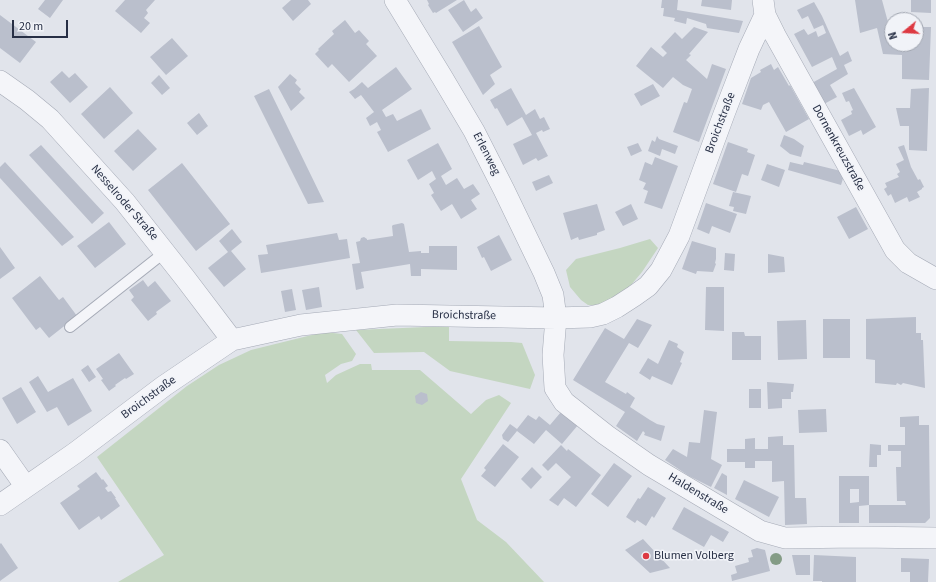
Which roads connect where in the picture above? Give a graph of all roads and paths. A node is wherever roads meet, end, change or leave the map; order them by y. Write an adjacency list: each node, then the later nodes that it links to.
1 (395, 0): 6 (street, Erlenweg)
2 (764, 8): 5 (street, Dornenkreuzstraße); 6 (street, Broichstraße)
3 (0, 81): 4 (street, Nesselroder Straße)
4 (165, 252): 7 (lane); 8 (street, Nesselroder Straße)
5 (936, 279)
6 (556, 318): 8 (street, Broichstraße); 12 (street, Haldenstraße)
7 (70, 327)
8 (232, 340): 10 (street, Broichstraße)
9 (0, 450): 10 (street)
10 (26, 487): 11 (street, Broichstraße)
11 (0, 505)
12 (936, 538)

